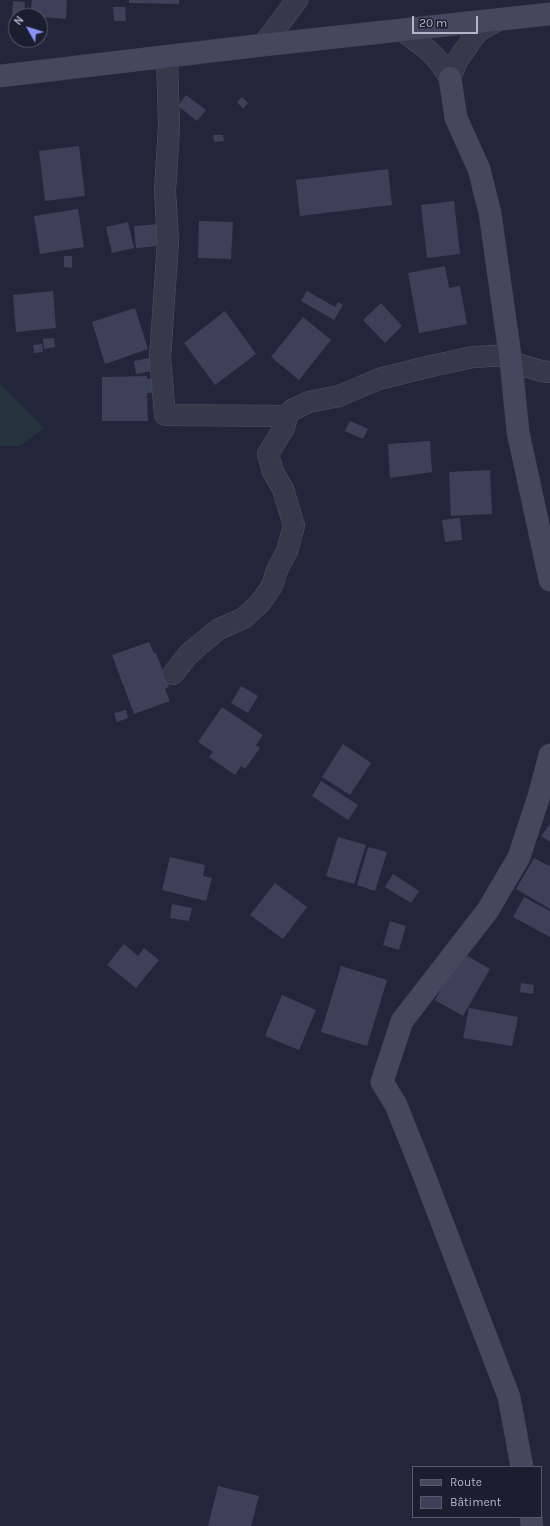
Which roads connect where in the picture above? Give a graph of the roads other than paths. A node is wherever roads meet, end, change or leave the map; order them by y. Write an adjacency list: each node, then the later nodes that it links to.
1 (297, 0): 5 (street)
2 (550, 14): 3 (street)
3 (498, 20): 4 (street); 8 (street)
4 (401, 30): 5 (street); 8 (street)
5 (263, 45): 6 (street)
6 (167, 57): 7 (street); 11 (street)
7 (0, 76)
8 (450, 78): 9 (street)
9 (510, 358): 10 (street); 11 (street); 12 (street)
10 (550, 372)
11 (287, 416): 13 (street)
12 (550, 580)
13 (173, 674)
14 (550, 755): 15 (street)
15 (522, 1466)

